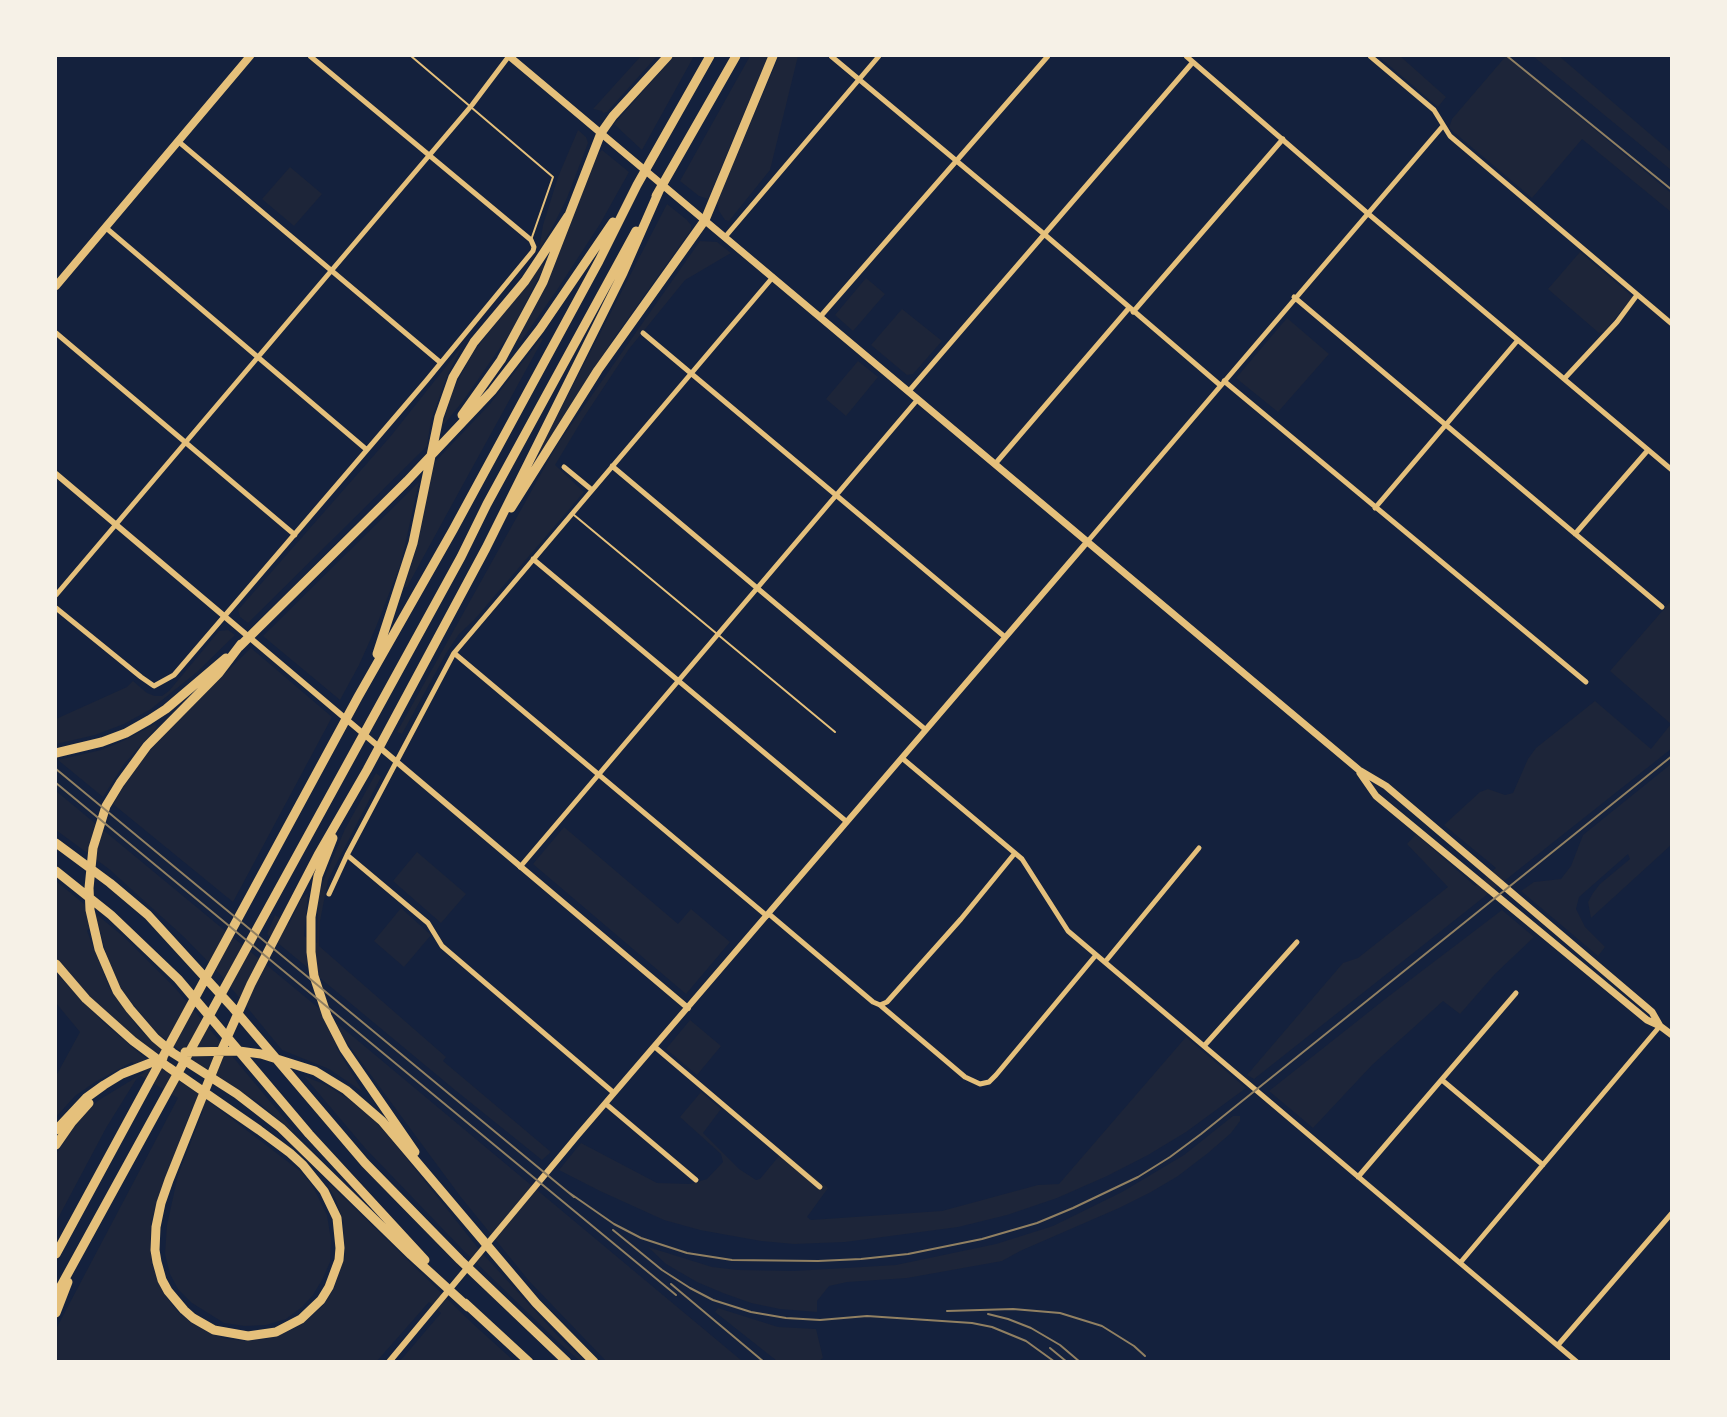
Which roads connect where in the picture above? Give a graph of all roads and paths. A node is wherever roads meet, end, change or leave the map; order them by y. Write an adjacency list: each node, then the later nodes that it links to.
1 (250, 56): 20 (main road)
2 (310, 56): 21 (street)
3 (411, 56): 16 (lane)
4 (509, 56): 16 (street); 18 (main road)
5 (668, 56): 18 (highway)
6 (710, 56): 23 (highway)
7 (736, 56): 24 (highway)
8 (773, 56): 27 (highway)
9 (831, 56): 15 (street)
10 (879, 56): 15 (street)
11 (1048, 56): 22 (street)
12 (1186, 56): 14 (street)
13 (1370, 56): 17 (street)
14 (1193, 62): 19 (street); 29 (street)
15 (858, 79): 22 (street); 30 (street)
16 (471, 105): 21 (street); 31 (lane)
17 (1442, 127): 25 (street); 35 (street)
18 (601, 133): 26 (highway); 27 (main road)
19 (1283, 139): 25 (street); 37 (street)
20 (178, 142): 28 (main road); 32 (street)
21 (429, 155): 31 (street); 32 (street)
22 (956, 162): 29 (street); 38 (street)
23 (637, 185): 52 (highway); 79 (highway)
24 (659, 191): 68 (highway); 123 (highway)
25 (1368, 212): 36 (street); 42 (street)
26 (568, 216): 52 (highway); 79 (highway)
27 (705, 220): 30 (main road); 68 (highway)
28 (105, 227): 34 (main road); 43 (street)
29 (1044, 234): 37 (street); 48 (street)
30 (725, 237): 33 (main road)
31 (531, 240): 44 (street)
32 (331, 270): 43 (street); 44 (street)
33 (773, 277): 38 (main road); 45 (street)
34 (56, 285)
35 (1637, 295): 39 (street); 46 (street)
36 (1294, 297): 47 (street); 50 (street)
37 (1131, 310): 47 (street); 55 (street)
38 (820, 317): 48 (main road)
39 (1671, 324)
40 (56, 333): 51 (street)
41 (643, 333): 45 (street)
42 (1518, 340): 46 (street); 50 (street)
43 (257, 357): 51 (street); 53 (street)
44 (441, 363): 53 (street)
45 (691, 373): 56 (street); 61 (street)
46 (1564, 379): 54 (street)
47 (1222, 383): 62 (street); 67 (street)
48 (909, 391): 49 (main road)
49 (918, 399): 55 (main road); 61 (street)
50 (1446, 424): 62 (street); 65 (street)
51 (185, 442): 64 (street); 66 (street)
52 (444, 442): 77 (highway)
53 (367, 450): 66 (street)
54 (1648, 450): 58 (street); 65 (street)
55 (995, 464): 67 (main road)
56 (612, 466): 60 (street); 70 (street)
57 (564, 467): 60 (street)
58 (1671, 470)
59 (56, 474): 64 (street)
60 (592, 490): 63 (street)
61 (836, 495): 70 (street); 76 (street)
62 (1375, 508): 81 (street)
63 (572, 513): 69 (street); 75 (lane)
64 (115, 524): 71 (street); 74 (street)
65 (1575, 534): 72 (street)
66 (295, 535): 74 (street)
67 (1088, 541): 76 (street); 87 (main road)
68 (486, 548): 89 (highway)
69 (533, 559): 78 (street); 80 (street)
70 (757, 588): 75 (street); 82 (street)
71 (56, 595)
72 (1662, 607)
73 (56, 608): 74 (street)
74 (224, 617): 86 (street)
75 (718, 634): 80 (street); 83 (lane)
76 (1005, 637): 82 (street)
77 (242, 644): 84 (highway); 126 (highway)
78 (454, 652): 86 (street); 88 (street)
79 (373, 669): 122 (highway)
80 (678, 681): 88 (street); 90 (street)
81 (1586, 682)
82 (926, 730): 85 (street)
83 (835, 732)
84 (56, 753)
85 (902, 758): 90 (street); 93 (street)
86 (396, 762): 94 (street); 95 (street)
87 (1359, 770): 106 (main road); 106 (main road)
88 (598, 774): 95 (street); 98 (street)
89 (344, 811): 102 (highway); 120 (highway)
90 (847, 822): 98 (street)
91 (56, 843): 131 (highway)
92 (1199, 848): 101 (street)
93 (1015, 853): 100 (street); 104 (street)
94 (347, 855): 97 (street); 112 (street)
95 (520, 867): 105 (street)
96 (56, 871): 126 (highway)
97 (328, 894)
98 (768, 915): 104 (street); 105 (street)
99 (1297, 942): 108 (street)
100 (1096, 955): 101 (street); 104 (street)
101 (1105, 962): 108 (street)
102 (56, 964)
103 (1516, 993): 111 (street)
104 (880, 1005)
105 (688, 1008): 109 (street)
106 (1660, 1026): 107 (main road); 116 (street)
107 (1671, 1035)
108 (1204, 1046): 117 (street)
109 (655, 1047): 112 (street); 119 (street)
110 (138, 1069): 114 (highway); 115 (highway); 120 (highway)
111 (1442, 1080): 116 (street); 117 (street)
112 (615, 1093): 113 (street)
113 (606, 1104): 118 (street); 129 (street)
114 (56, 1130)
115 (56, 1145)
116 (1543, 1165): 124 (street)
117 (1358, 1177): 124 (street)
118 (696, 1180)
119 (820, 1187)
120 (439, 1189): 132 (highway)
121 (1671, 1213): 128 (street)
122 (56, 1254)
123 (74, 1263): 125 (highway); 127 (highway)
124 (1460, 1263): 128 (street)
125 (56, 1295)
126 (468, 1307): 130 (highway)
127 (56, 1313)
128 (1558, 1345): 133 (street)
129 (389, 1362)
130 (529, 1362)
131 (567, 1362)
132 (594, 1362)
133 (1577, 1362)

